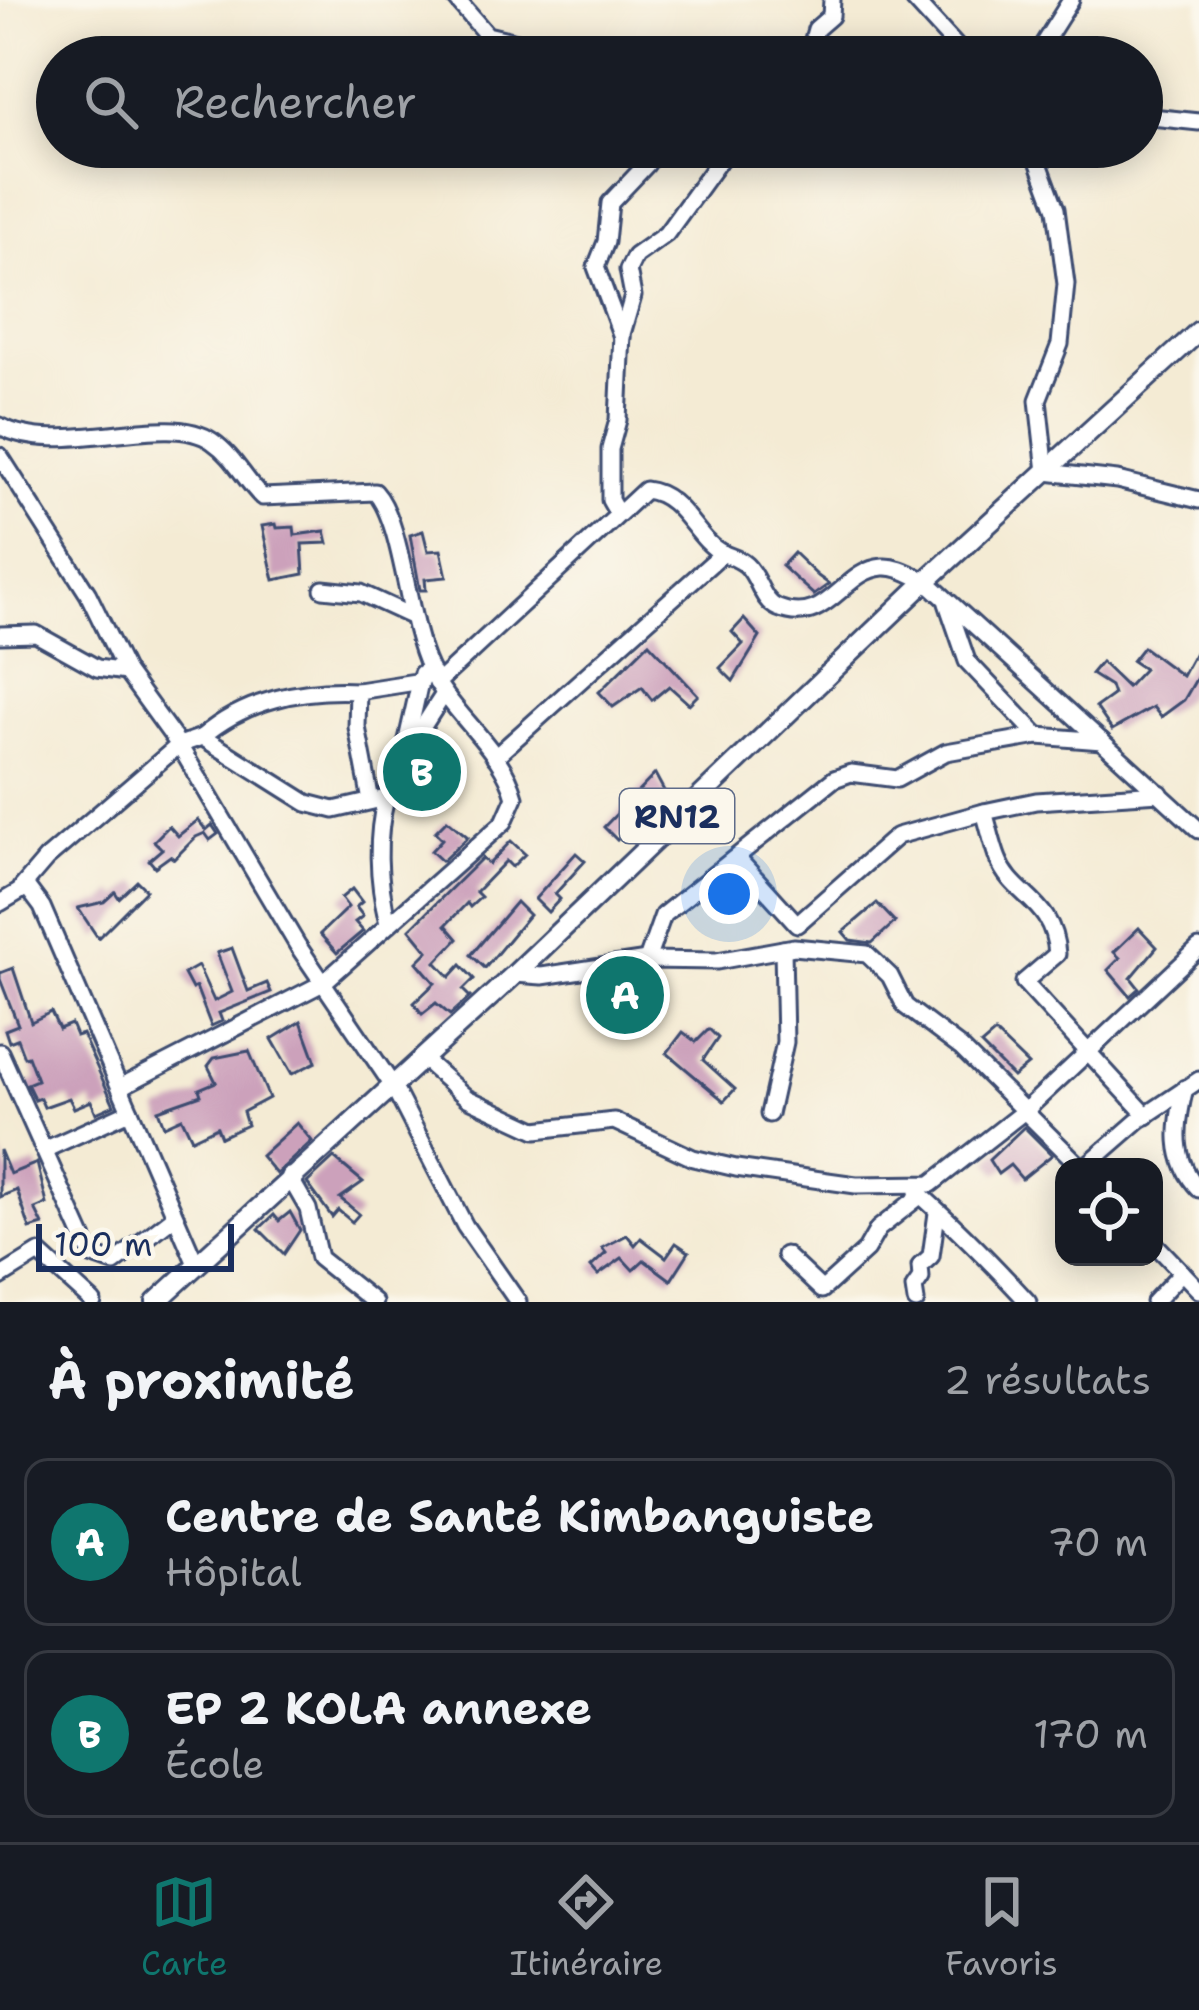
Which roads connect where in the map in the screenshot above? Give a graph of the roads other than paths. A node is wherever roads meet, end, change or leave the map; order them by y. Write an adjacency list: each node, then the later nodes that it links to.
1 (457, 0): 5 (street)
2 (832, 0): 6 (street)
3 (914, 0): 7 (street)
4 (1071, 0): 8 (street)
5 (491, 36)
6 (814, 36)
7 (947, 36)
8 (1048, 36)
9 (1163, 118): 10 (street)
10 (1199, 122)
11 (643, 168): 15 (street)
12 (714, 168): 15 (street)
13 (1041, 168): 18 (street)
14 (1199, 331): 18 (main road, RN12)
15 (622, 337): 20 (street)
16 (0, 426): 25 (street)
17 (0, 456): 27 (street)
18 (1046, 472): 19 (street); 22 (main road, RN12)
19 (1199, 500)
20 (618, 514): 21 (street); 28 (street)
21 (723, 554): 22 (street); 35 (street)
22 (926, 580): 24 (street); 47 (main road, RN12)
23 (323, 589): 25 (street)
24 (946, 600): 30 (street); 32 (street)
25 (410, 616): 28 (street)
26 (0, 635): 27 (street)
27 (126, 672): 33 (street)
28 (434, 686): 29 (street); 34 (street); 34 (street); 35 (street)
29 (358, 691): 31 (street); 37 (street)
30 (1038, 736): 32 (street); 40 (street)
31 (202, 737): 33 (street); 37 (street)
32 (1102, 741): 36 (street)
33 (179, 745): 41 (street); 48 (street)
34 (406, 749): 37 (street)
35 (495, 758): 43 (street)
36 (1160, 794): 38 (street); 39 (street)
37 (379, 800): 43 (street)
38 (984, 812): 40 (street); 50 (street)
39 (1196, 822)
40 (737, 858): 46 (street)
41 (22, 887): 42 (street); 54 (street)
42 (0, 903)
43 (388, 924): 48 (street)
44 (1199, 948): 50 (street)
45 (783, 949): 46 (street); 55 (street); 57 (street)
46 (647, 960): 47 (street)
47 (515, 974): 51 (main road, RN12)
48 (323, 983): 53 (street); 54 (street)
49 (0, 1052): 59 (street)
50 (1088, 1052): 55 (street); 58 (street)
51 (423, 1059): 53 (main road, RN12); 64 (street)
52 (1192, 1084): 58 (street); 63 (street)
53 (393, 1086): 62 (main road, RN12); 78 (street)
54 (119, 1087): 56 (street)
55 (1027, 1109): 60 (street); 64 (street)
56 (130, 1111): 59 (street); 66 (street)
57 (769, 1114)
58 (1146, 1115): 61 (street)
59 (44, 1150): 66 (street)
60 (1074, 1158)
61 (1094, 1158)
62 (289, 1176): 69 (main road, RN12); 77 (street)
63 (1199, 1189)
64 (915, 1190): 65 (street); 73 (street)
65 (937, 1213): 75 (street); 79 (street)
66 (176, 1216): 69 (street)
67 (1163, 1252): 70 (street)
68 (784, 1255): 73 (street)
69 (196, 1264): 76 (main road, RN12)
70 (1182, 1272): 72 (street); 80 (street)
71 (1, 1274): 74 (street)
72 (1199, 1290)
73 (826, 1296)
74 (88, 1300)
75 (916, 1301)
76 (156, 1302)
77 (374, 1302)
78 (518, 1302)
79 (1028, 1302)
80 (1154, 1302)

